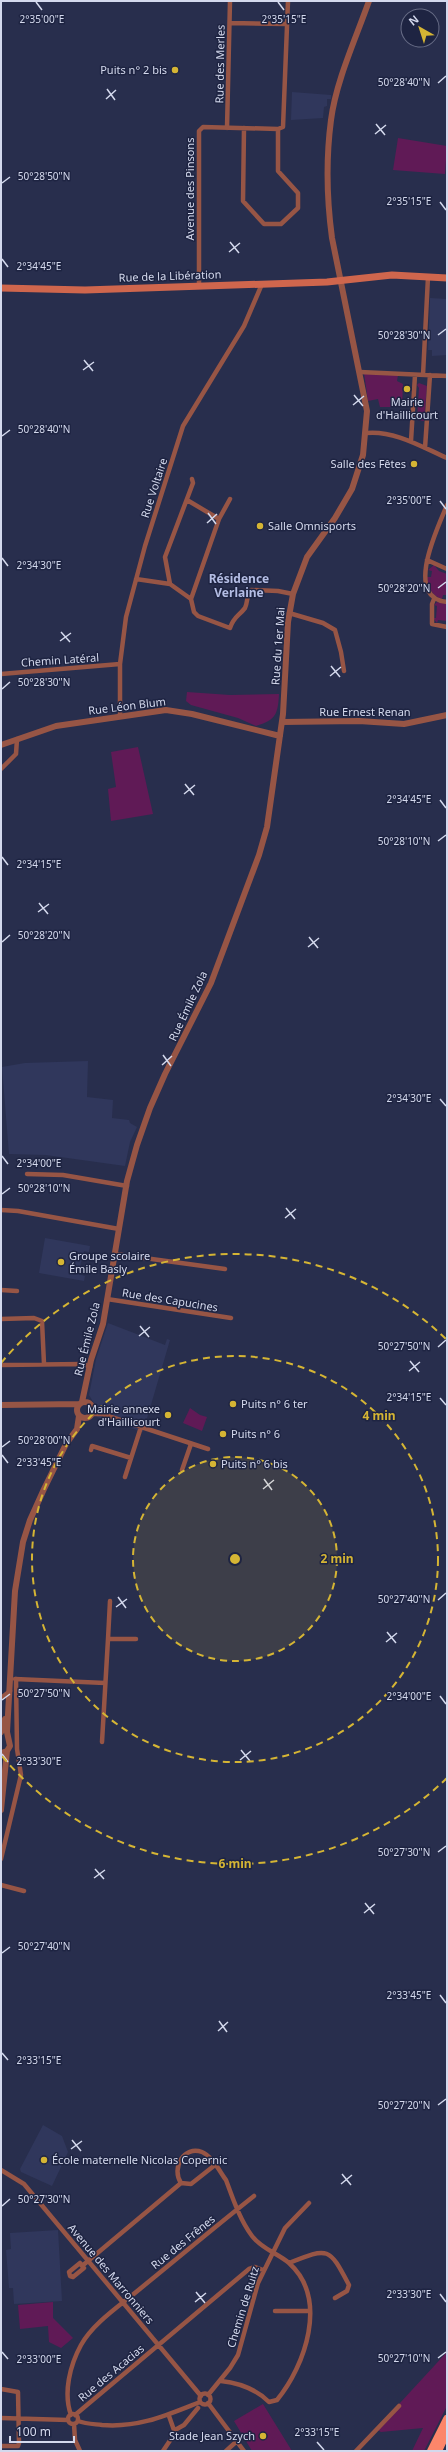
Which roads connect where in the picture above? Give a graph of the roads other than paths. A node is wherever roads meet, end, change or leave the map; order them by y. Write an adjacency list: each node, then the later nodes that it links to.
1 (230, 1): 4 (street, Rue des Merles)
2 (288, 1): 5 (street)
3 (369, 1): 11 (street, Rue du 1er Mai)
4 (230, 23): 5 (street); 6 (street, Rue des Merles)
5 (287, 24): 8 (street)
6 (227, 128): 7 (street, Avenue des Pinsons); 13 (street, Avenue des Pinsons)
7 (244, 128): 8 (street, Avenue des Pinsons); 8 (street)
8 (280, 128)
9 (428, 277): 10 (main road, Rue de la Libération); 11 (main road, Rue de la Libération); 17 (street)
10 (447, 278)
11 (339, 281): 12 (main road, Rue de la Libération); 15 (street, Rue du 1er Mai)
12 (262, 284): 13 (main road, Rue de la Libération); 31 (street, Rue Voltaire)
13 (199, 285): 14 (main road, Rue de la Libération)
14 (1, 288)
15 (360, 372): 16 (street); 20 (street, Rue du 1er Mai)
16 (415, 375): 17 (street); 21 (street)
17 (423, 375): 18 (street)
18 (430, 375): 19 (street); 22 (street)
19 (447, 376)
20 (366, 433): 21 (street); 33 (street, Rue du 1er Mai)
21 (411, 441): 22 (street)
22 (425, 448): 23 (street)
23 (447, 458)
24 (192, 479): 26 (street)
25 (230, 499): 28 (street)
26 (187, 500): 28 (street); 32 (street)
27 (447, 505): 29 (street)
28 (219, 519): 34 (street)
29 (427, 560): 30 (street); 35 (street)
30 (447, 569)
31 (136, 579): 32 (street); 39 (street, Rue Voltaire)
32 (170, 584): 34 (street)
33 (293, 594): 34 (street); 37 (street, Rue du 1er Mai)
34 (191, 599)
35 (434, 599): 36 (street); 38 (street)
36 (447, 602)
37 (289, 613): 40 (street); 44 (street, Rue du 1er Mai)
38 (447, 627)
39 (120, 664): 41 (street, Chemin Latéral); 43 (street, Rue Voltaire)
40 (344, 671)
41 (1, 674)
42 (447, 715): 44 (street, Rue Ernest Renan)
43 (120, 716): 45 (street, Rue Léon Blum); 46 (street, Rue Léon Blum)
44 (282, 722): 45 (street, Rue Émile Zola)
45 (280, 736): 50 (street, Rue Émile Zola)
46 (17, 739): 47 (street, Rue Léon Blum); 48 (street)
47 (1, 745)
48 (1, 769)
49 (26, 1174): 50 (street)
50 (127, 1186): 52 (street, Rue Émile Zola)
51 (1, 1210): 52 (street)
52 (119, 1229): 53 (street, Rue Émile Zola)
53 (115, 1254): 54 (street); 57 (street, Rue Émile Zola)
54 (225, 1270)
55 (1, 1290): 56 (street)
56 (17, 1291)
57 (107, 1299): 58 (street, Rue des Capucines); 62 (street, Rue Émile Zola)
58 (231, 1318)
59 (1, 1319): 60 (street)
60 (44, 1364): 61 (street); 62 (street)
61 (1, 1365)
62 (90, 1367): 63 (street, Rue Émile Zola)
63 (85, 1390): 65 (street, Rue Émile Zola); 66 (street, Rue Émile Zola)
64 (1, 1405): 65 (street)
65 (79, 1405): 66 (street); 68 (street)
66 (91, 1405): 67 (street); 69 (street, Rue Émile Zola)
67 (102, 1414): 69 (street); 70 (street)
68 (79, 1416): 69 (street); 71 (street)
69 (89, 1416): 71 (street)
70 (141, 1427): 72 (street); 75 (street)
71 (71, 1438): 81 (street)
72 (191, 1444): 73 (street); 76 (street)
73 (208, 1449)
74 (91, 1450): 75 (street)
75 (131, 1458): 77 (street)
76 (182, 1470)
77 (125, 1477)
78 (110, 1601): 79 (street)
79 (108, 1638): 80 (street); 82 (street)
80 (136, 1639)
81 (14, 1679): 82 (street); 83 (street); 88 (street)
82 (105, 1683): 89 (street)
83 (10, 1691): 84 (street); 85 (street)
84 (1, 1698)
85 (9, 1706): 86 (street); 87 (street)
86 (1, 1734): 87 (street)
87 (9, 1740): 88 (street); 90 (street)
88 (17, 1742): 94 (street)
89 (102, 1742)
90 (4, 1752): 92 (street)
91 (1, 1763): 92 (street)
92 (5, 1777): 93 (street)
93 (1, 1810)
94 (1, 1859)
95 (1, 1886): 96 (street)
96 (24, 1891)
97 (215, 2165): 99 (street); 99 (street); 102 (street)
98 (1, 2170): 104 (street, Avenue des Marronniers)
99 (181, 2183): 104 (street)
100 (254, 2196): 102 (street, Rue des Frênes)
101 (309, 2203): 103 (street, Chemin de Ruitz)
102 (238, 2209): 103 (street); 109 (street, Rue des Frênes)
103 (272, 2252): 105 (street); 107 (street, Chemin de Ruitz)
104 (88, 2260): 106 (street); 109 (street, Avenue des Marronniers)
105 (289, 2263): 108 (street); 111 (street)
106 (82, 2266)
107 (263, 2270): 112 (street, Rue des Acacias); 113 (street, Chemin de Ruitz)
108 (335, 2298)
109 (124, 2303): 112 (street, Avenue des Marronniers); 121 (street, Rue des Frênes)
110 (275, 2311): 111 (street)
111 (310, 2311): 113 (street)
112 (159, 2345): 116 (street, Avenue des Marronniers); 121 (street, Rue des Acacias)
113 (221, 2381): 115 (street, Chemin de Ruitz)
114 (1, 2389): 124 (street)
115 (208, 2395): 116 (street); 118 (street)
116 (201, 2396): 117 (street)
117 (200, 2402): 118 (street); 122 (street)
118 (208, 2403): 130 (street)
119 (398, 2406): 132 (street)
120 (198, 2408): 128 (street)
121 (73, 2415): 126 (street, Rue des Acacias); 127 (street, Rue des Frênes)
122 (169, 2416): 127 (street); 128 (street)
123 (1, 2418): 124 (street)
124 (19, 2419): 126 (street); 131 (street)
125 (447, 2419): 137 (highway)
126 (68, 2420): 127 (street)
127 (76, 2423): 133 (street, Rue des Frênes)
128 (175, 2430): 134 (street)
129 (447, 2432): 138 (highway)
130 (237, 2441): 135 (street); 136 (street)
131 (1, 2446)
132 (357, 2449)
133 (80, 2451)
134 (162, 2451)
135 (226, 2451)
136 (244, 2451)
137 (430, 2451)
138 (438, 2451)

